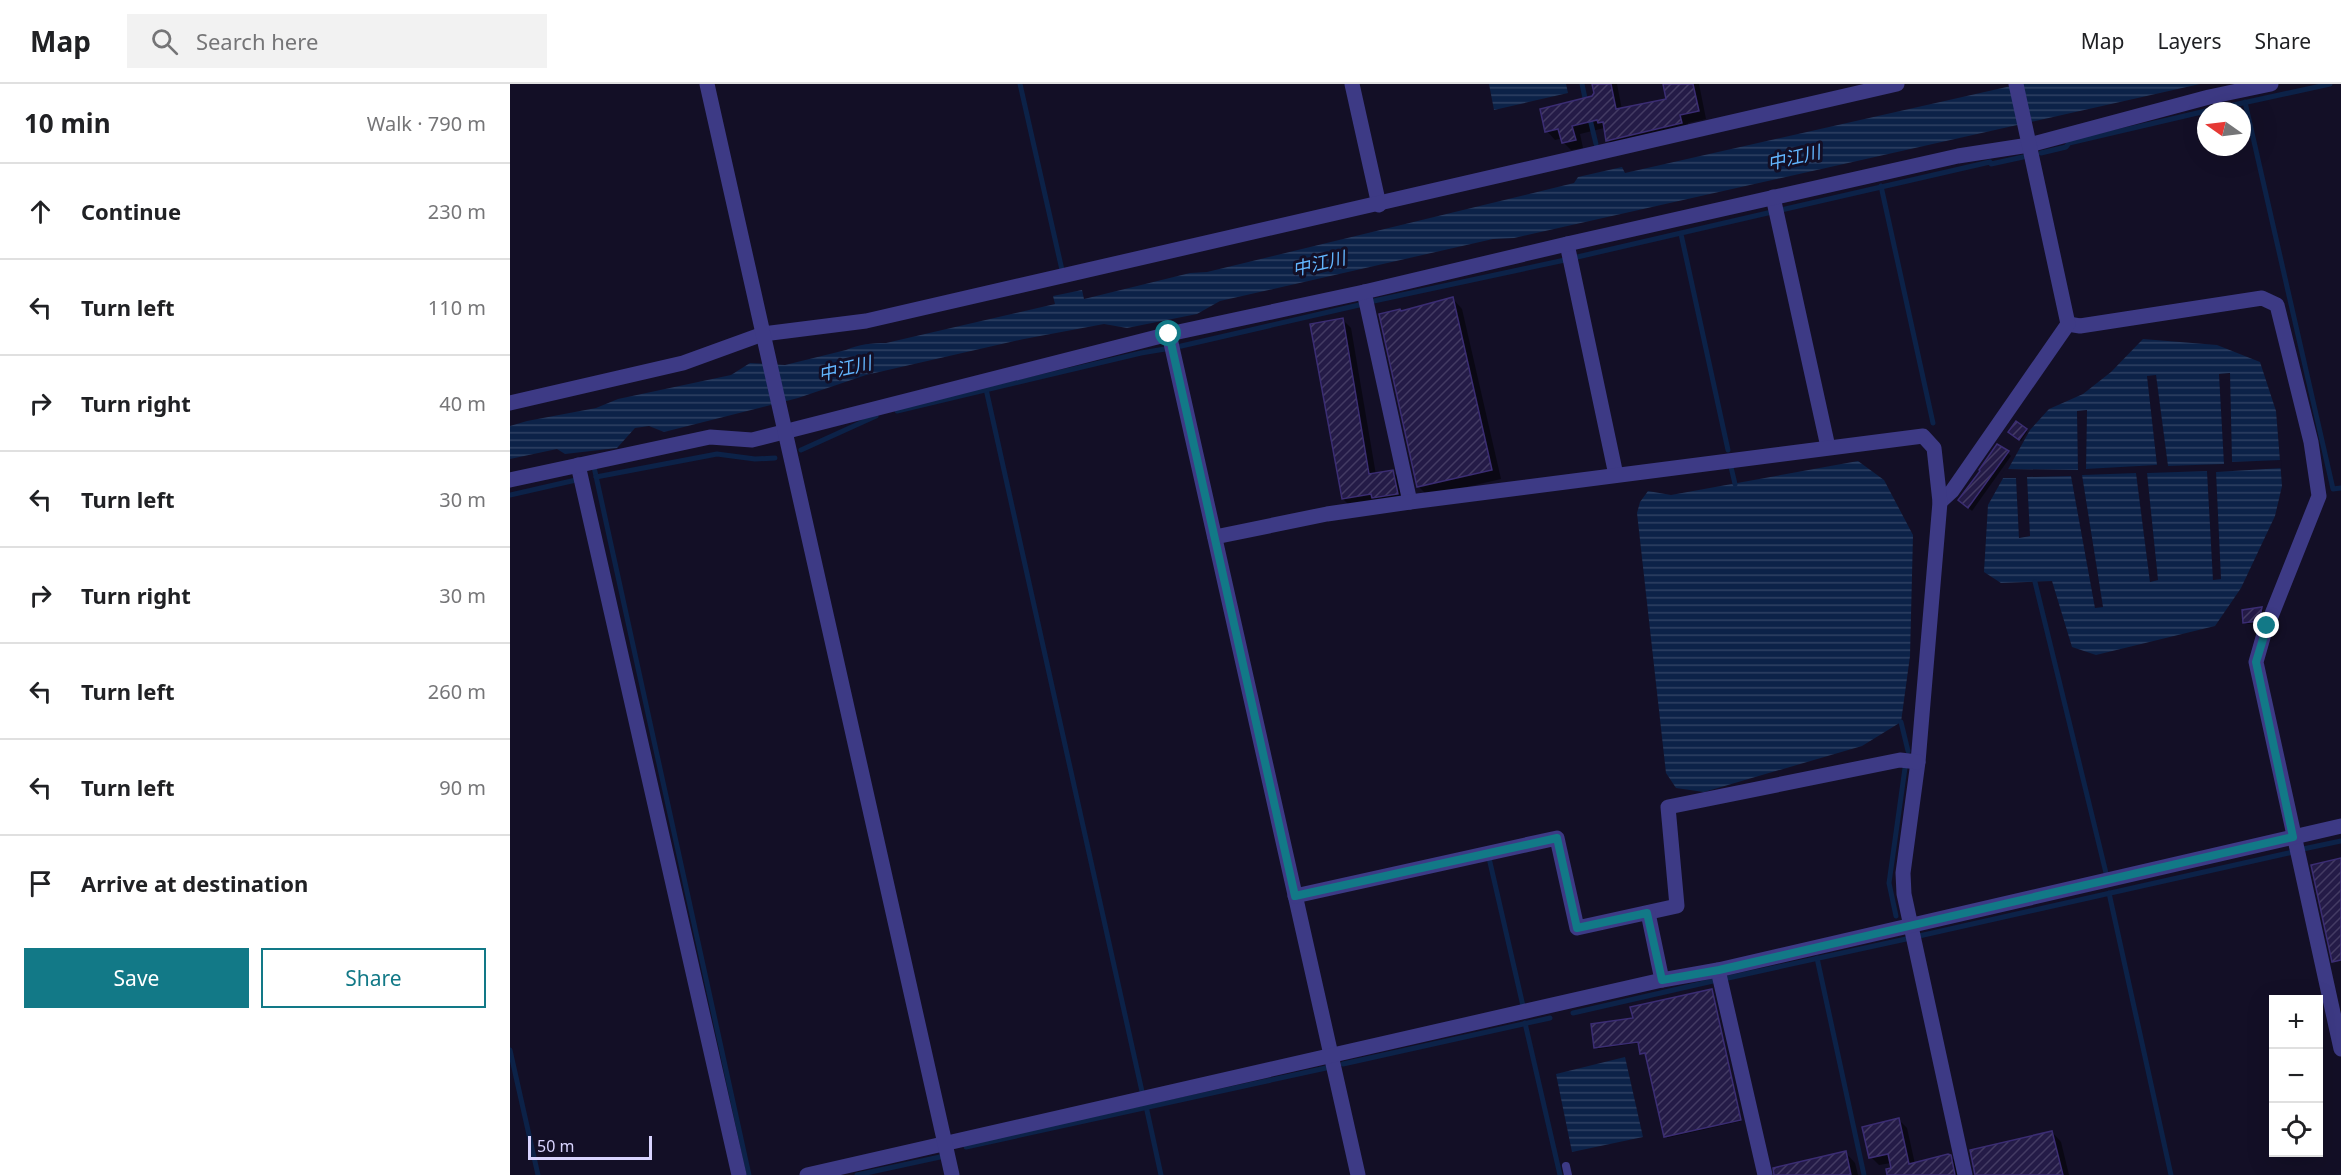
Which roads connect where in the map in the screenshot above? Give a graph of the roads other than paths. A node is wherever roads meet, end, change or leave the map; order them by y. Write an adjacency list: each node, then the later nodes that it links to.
1 (707, 84): 13 (street)
2 (1352, 84): 8 (street)
3 (1897, 84): 8 (street)
4 (2016, 84): 6 (street)
5 (2271, 84): 6 (street)
6 (2028, 141): 7 (street); 11 (street)
7 (1773, 197): 9 (street); 16 (street)
8 (1379, 205): 13 (street)
9 (1567, 244): 10 (street); 18 (street)
10 (1364, 292): 12 (street); 20 (street)
11 (2068, 324): 21 (street); 25 (street)
12 (1169, 334): 15 (street); 22 (street)
13 (765, 340): 14 (street); 15 (street)
14 (510, 403)
15 (786, 431): 17 (street); 33 (street)
16 (1828, 447): 18 (street); 21 (street)
17 (578, 465): 19 (street); 35 (street)
18 (1616, 475): 20 (street)
19 (510, 480)
20 (1410, 502): 22 (street)
21 (1940, 502): 23 (street)
22 (1215, 537): 26 (street)
23 (1918, 762): 27 (street); 28 (street)
24 (2341, 826): 25 (street)
25 (2293, 837): 28 (street); 31 (street)
26 (1295, 896): 27 (street); 32 (street)
27 (1647, 913): 30 (street)
28 (1910, 926): 29 (street); 41 (street)
29 (1719, 970): 30 (street); 40 (street)
30 (1662, 980): 32 (street)
31 (2341, 1049)
32 (1331, 1056): 33 (street); 38 (street)
33 (945, 1145): 36 (street); 37 (street)
34 (1566, 1166): 39 (lane)
35 (739, 1175)
36 (807, 1175)
37 (952, 1175)
38 (1358, 1175)
39 (1568, 1175)
40 (1765, 1175)
41 (1965, 1175)

